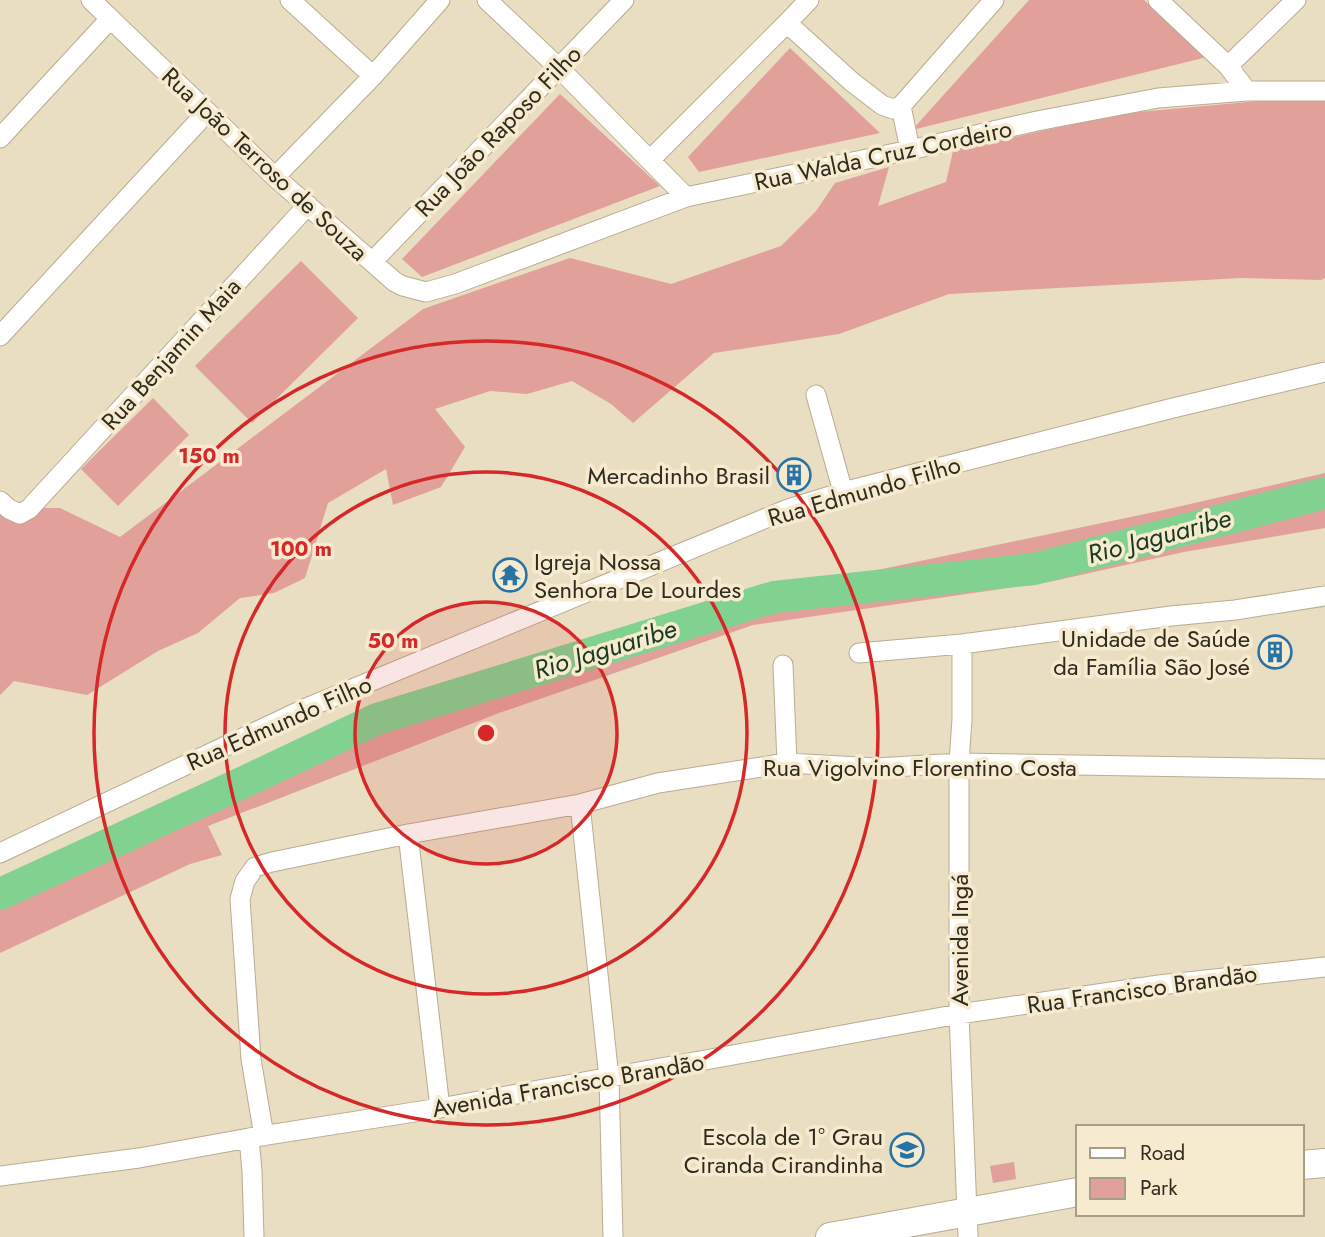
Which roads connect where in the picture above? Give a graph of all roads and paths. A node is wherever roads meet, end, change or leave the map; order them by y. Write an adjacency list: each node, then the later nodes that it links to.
1 (91, 0): 10 (street, Rua João Terroso de Souza)
2 (290, 0): 14 (street)
3 (440, 0): 14 (street)
4 (487, 0): 13 (street)
5 (624, 0): 13 (street, Rua João Raposo Filho)
6 (809, 0): 11 (street)
7 (994, 0): 17 (street)
8 (1158, 0): 12 (street)
9 (1296, 0): 12 (street)
10 (110, 19): 18 (street, Rua João Terroso de Souza); 19 (street)
11 (787, 23): 17 (street); 21 (street)
12 (1228, 66): 15 (street)
13 (559, 68): 21 (street); 25 (street, Rua João Raposo Filho)
14 (373, 76): 22 (street)
15 (1247, 91): 16 (street, Rua Walda Cruz Cordeiro); 20 (street, Rua Walda Cruz Cordeiro)
16 (1325, 91)
17 (901, 106): 20 (street)
18 (207, 112): 22 (street, Rua João Terroso de Souza); 27 (street)
19 (0, 138)
20 (910, 150): 23 (street, Rua Walda Cruz Cordeiro)
21 (650, 160): 23 (street)
22 (275, 177): 24 (street, Rua João Terroso de Souza)
23 (687, 197): 26 (street, Rua Walda Cruz Cordeiro)
24 (308, 205): 25 (street, Rua João Terroso de Souza); 31 (street, Rua Benjamin Maia)
25 (372, 262): 26 (street, Rua João Terroso de Souza)
26 (455, 284)
27 (0, 336)
28 (1325, 372): 30 (street, Rua Edmundo Filho)
29 (816, 395): 30 (street)
30 (843, 492): 41 (street, Rua Edmundo Filho)
31 (0, 501)
32 (1325, 597): 33 (street)
33 (962, 644): 34 (street); 37 (street, Avenida Ingá)
34 (859, 653)
35 (783, 665): 36 (street)
36 (787, 763): 37 (street, Rua Vigolvino Florentino Costa); 39 (street, Rua Vigolvino Florentino Costa)
37 (959, 763): 38 (street, Rua Vigolvino Florentino Costa); 43 (street, Avenida Ingá)
38 (1325, 769)
39 (580, 804): 40 (street, Rua Vigolvino Florentino Costa); 44 (street)
40 (408, 834): 45 (street); 46 (street, Rua Vigolvino Florentino Costa)
41 (0, 853)
42 (1325, 967): 43 (street, Rua Francisco Brandão)
43 (959, 1014): 44 (street, Avenida Francisco Brandão); 51 (street, Avenida Ingá)
44 (609, 1078): 45 (street, Avenida Francisco Brandão); 53 (street)
45 (440, 1108): 46 (street, Avenida Francisco Brandão)
46 (256, 1137): 49 (street); 52 (street)
47 (1325, 1163): 48 (main road)
48 (1304, 1166)
49 (0, 1176)
50 (1076, 1193): 51 (main road)
51 (967, 1225): 54 (main road)
52 (254, 1237)
53 (614, 1237)
54 (830, 1237)

